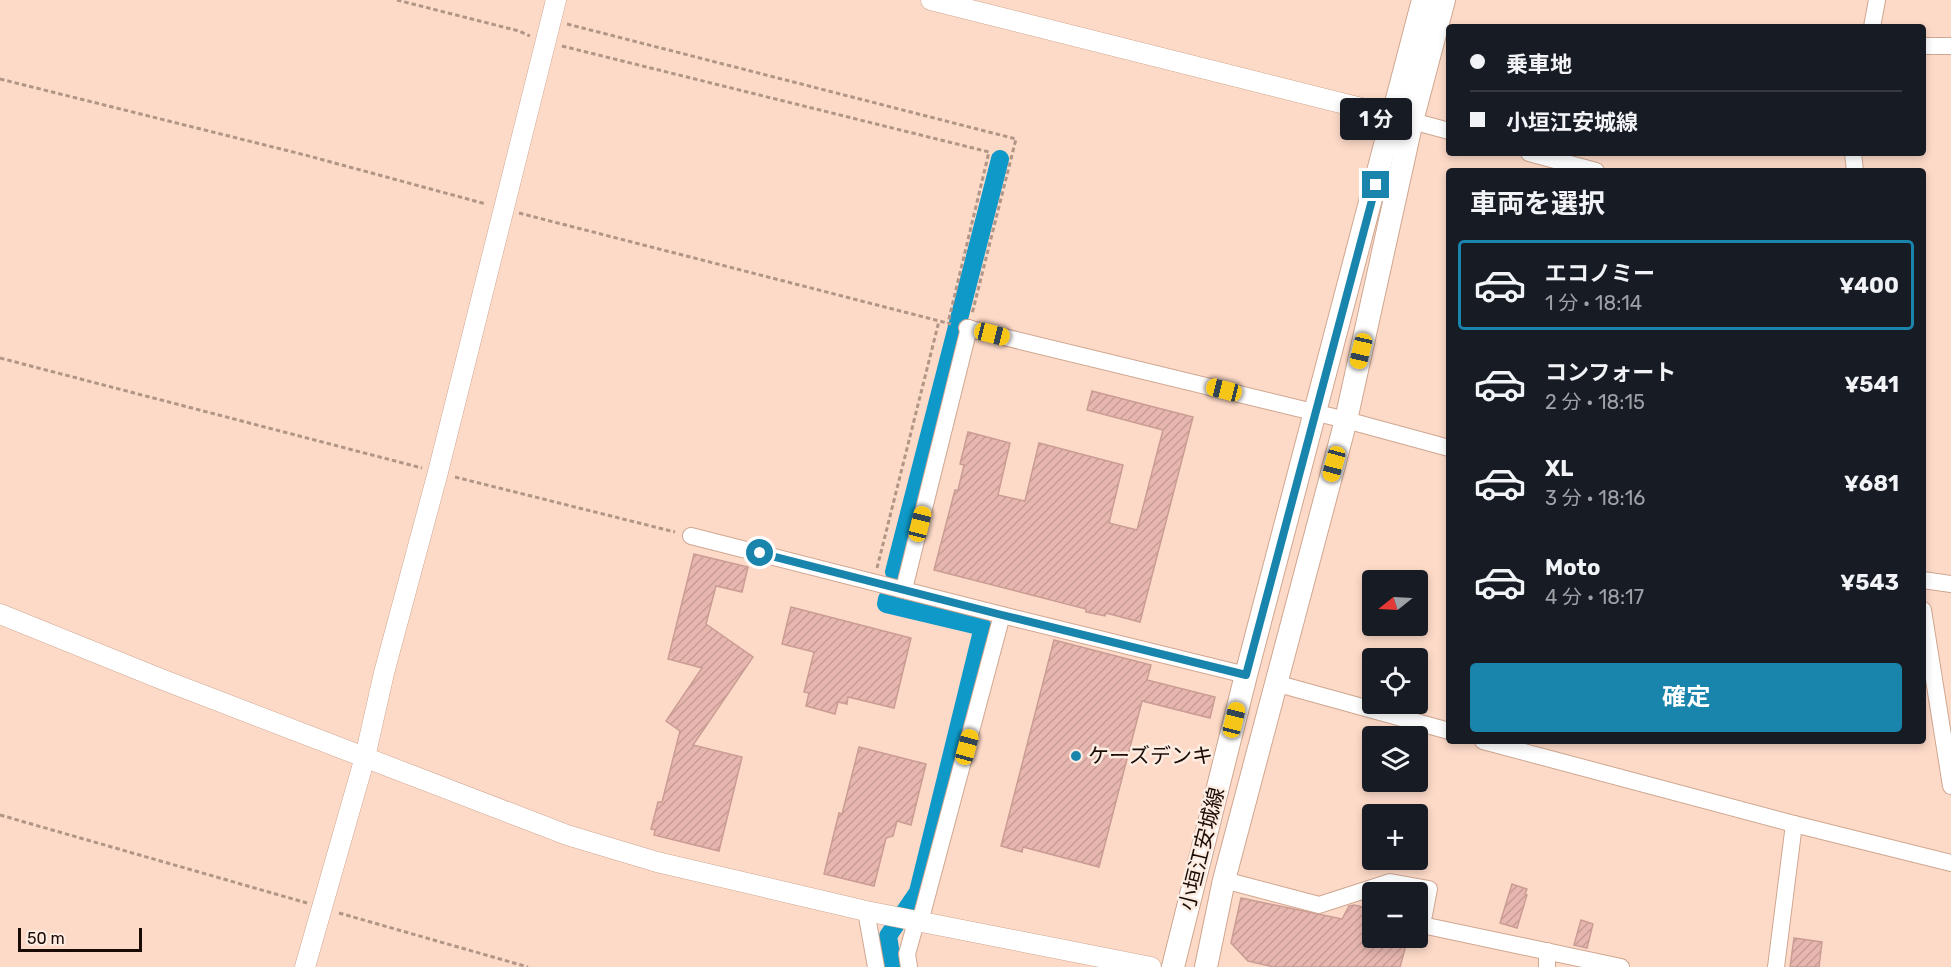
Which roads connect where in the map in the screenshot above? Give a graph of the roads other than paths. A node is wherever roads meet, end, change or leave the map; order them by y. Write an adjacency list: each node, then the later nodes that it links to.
1 (556, 0): 27 (street)
2 (931, 0): 9 (street)
3 (1423, 0): 9 (main road, 小垣江安城線)
4 (1444, 0): 9 (main road, 小垣江安城線)
5 (1877, 0): 6 (street)
6 (1873, 24)
7 (1926, 46): 8 (street)
8 (1951, 46)
9 (1403, 119): 10 (street); 13 (main road, 小垣江安城線); 14 (main road, 小垣江安城線)
10 (1446, 130)
11 (1540, 156): 12 (street)
12 (1585, 168)
13 (1316, 413): 14 (street); 19 (street); 23 (main road, 小垣江安城線)
14 (1346, 420): 15 (street); 24 (main road, 小垣江安城線)
15 (1446, 447)
16 (691, 536): 19 (street)
17 (1926, 580): 18 (street)
18 (1951, 584)
19 (904, 589): 21 (street)
20 (0, 614): 27 (street)
21 (1002, 615): 23 (street); 33 (street)
22 (1926, 629): 28 (street)
23 (1246, 675): 39 (main road, 小垣江安城線)
24 (1275, 682): 25 (street); 31 (main road, 小垣江安城線)
25 (1446, 730)
26 (1494, 744): 29 (street)
27 (365, 757): 32 (street); 35 (street)
28 (1951, 786)
29 (1794, 824): 30 (street); 42 (street)
30 (1951, 863)
31 (1224, 880): 34 (street); 40 (main road, 小垣江安城線)
32 (867, 911): 33 (street); 36 (street)
33 (917, 922): 37 (street); 38 (street)
34 (1547, 959): 41 (street)
35 (305, 967)
36 (876, 967)
37 (909, 967)
38 (1151, 967)
39 (1173, 967)
40 (1206, 967)
41 (1621, 967)
42 (1776, 967)

